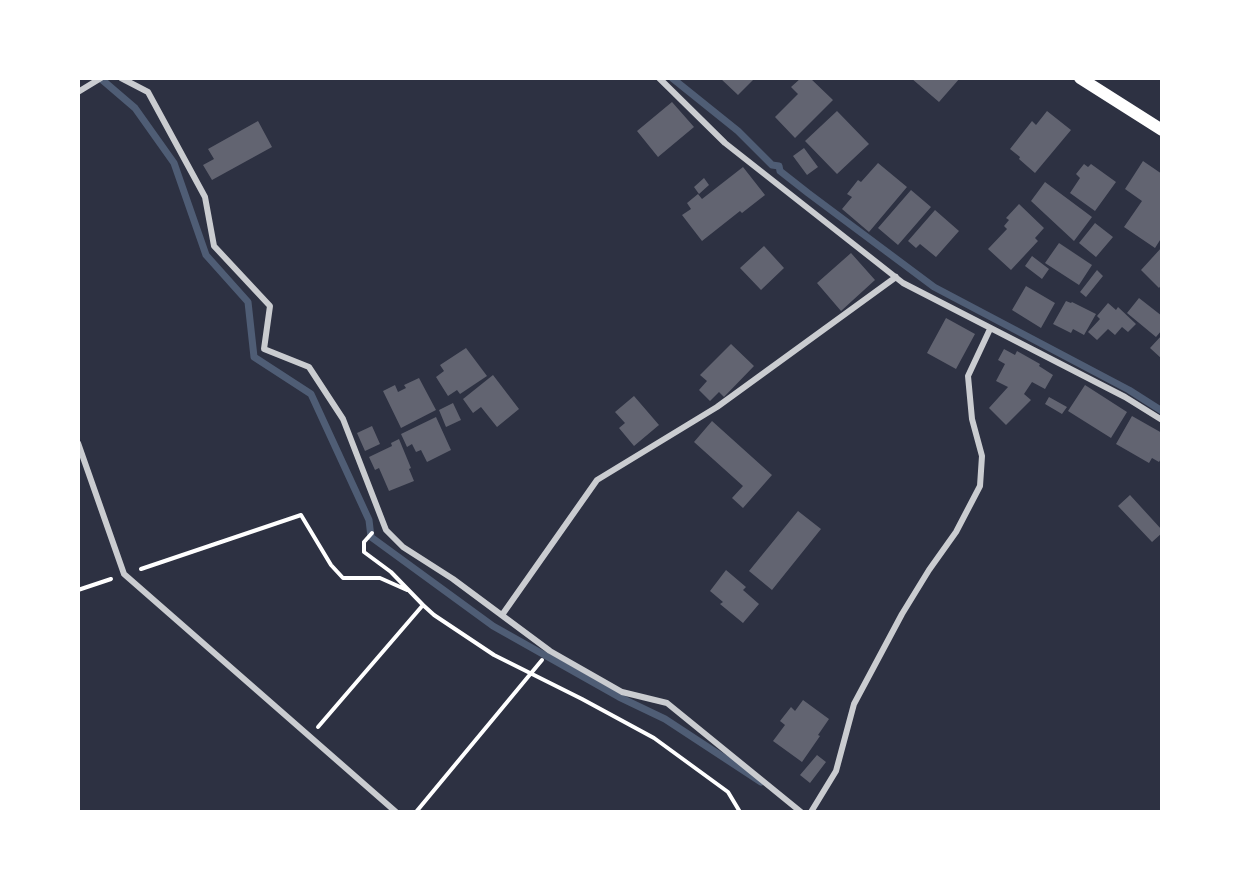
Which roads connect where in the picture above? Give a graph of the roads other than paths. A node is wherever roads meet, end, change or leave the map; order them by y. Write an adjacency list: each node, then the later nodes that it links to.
1 (101, 78): 5 (street)
2 (121, 78): 11 (street)
3 (659, 78): 7 (street)
4 (1080, 78): 6 (main road)
5 (78, 92)
6 (1162, 130)
7 (896, 277): 8 (street); 11 (street)
8 (990, 329): 9 (street); 14 (street)
9 (1162, 420)
10 (78, 443): 12 (street)
11 (502, 615): 13 (street)
12 (396, 812)
13 (801, 812)
14 (811, 812)

